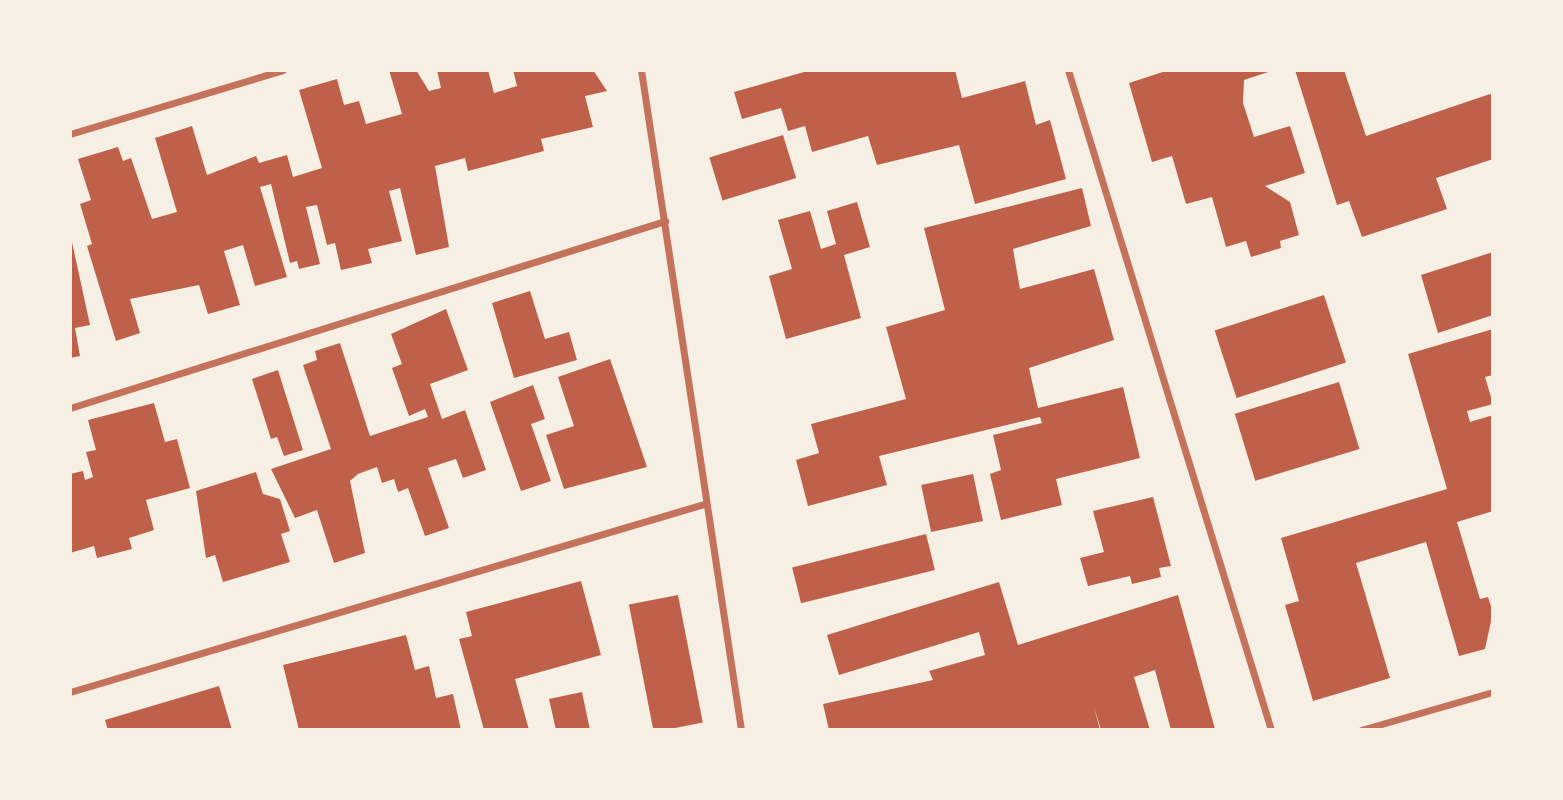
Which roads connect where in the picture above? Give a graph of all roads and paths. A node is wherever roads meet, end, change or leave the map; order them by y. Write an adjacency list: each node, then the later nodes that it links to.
1 (283, 70): 4 (street)
2 (641, 70): 5 (street)
3 (1068, 70): 11 (street)
4 (70, 134)
5 (664, 221): 6 (street); 7 (street)
6 (70, 408)
7 (704, 504): 8 (street); 10 (street)
8 (70, 692)
9 (1493, 692): 12 (street)
10 (741, 730)
11 (1271, 730)
12 (1362, 730)

